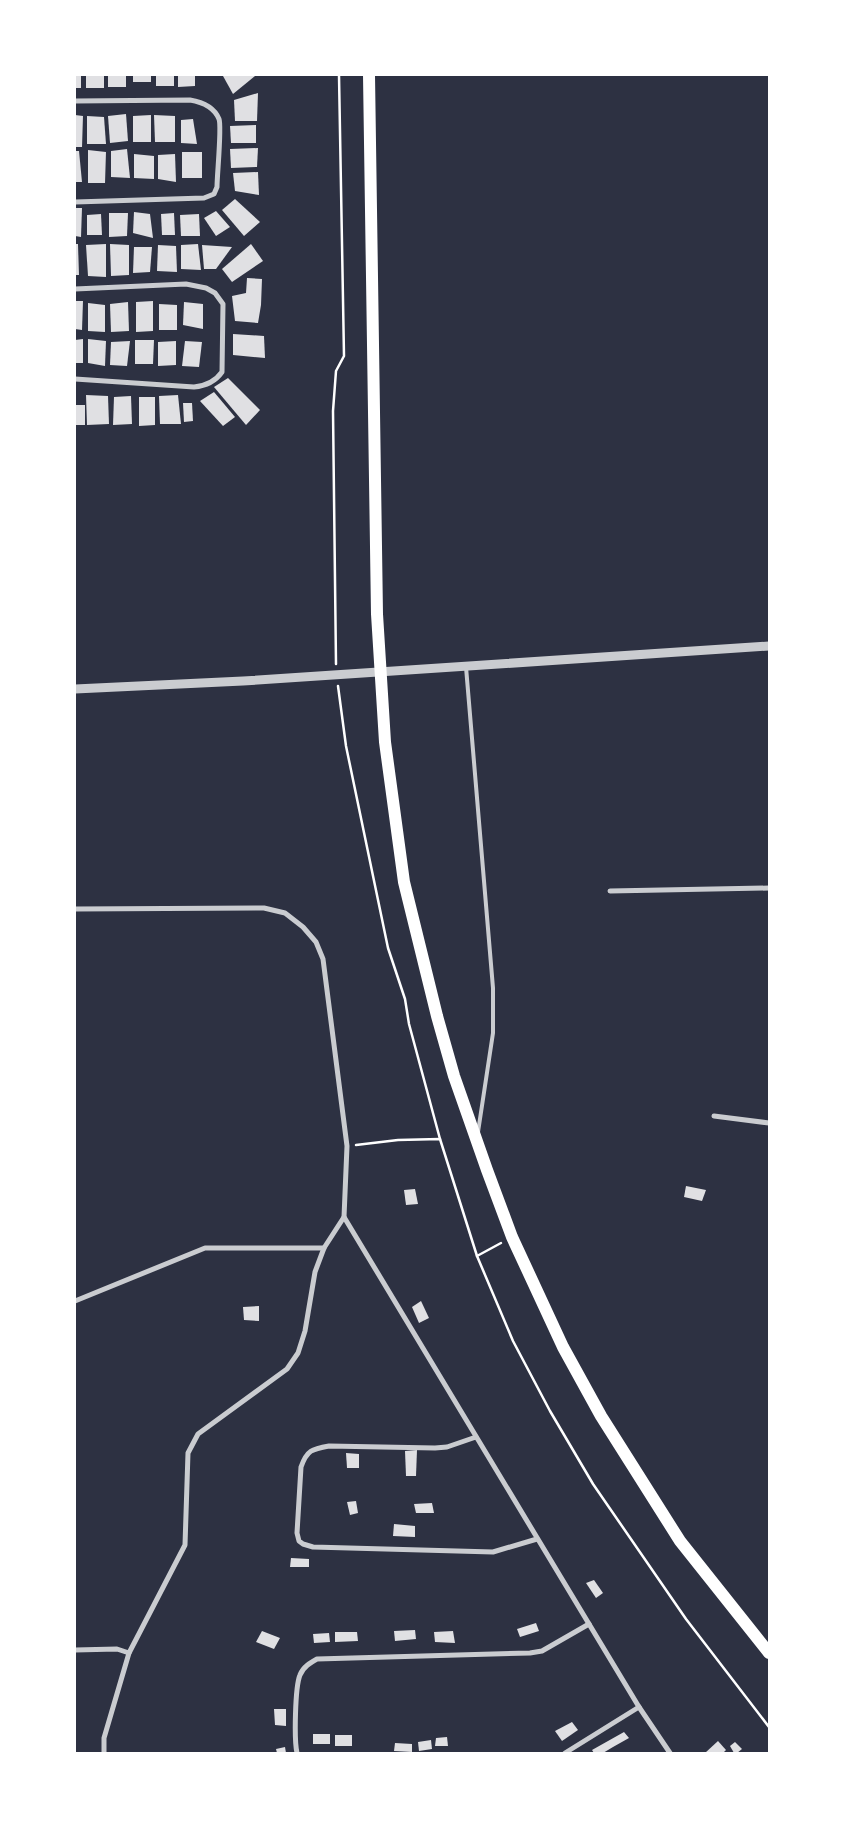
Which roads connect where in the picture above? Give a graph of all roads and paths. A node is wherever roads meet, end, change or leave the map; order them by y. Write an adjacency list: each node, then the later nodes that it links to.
1 (339, 75): 10 (path)
2 (369, 75): 9 (main road)
3 (75, 101): 4 (street)
4 (75, 202)
5 (75, 289): 6 (street)
6 (75, 378)
7 (769, 646): 8 (street)
8 (466, 667): 9 (street); 18 (lane)
9 (380, 672): 10 (street); 18 (main road)
10 (337, 674): 11 (street); 17 (path)
11 (75, 689)
12 (769, 888): 13 (street)
13 (610, 891)
14 (75, 909): 19 (street)
15 (714, 1116): 16 (street)
16 (769, 1123)
17 (440, 1139): 19 (path); 23 (path)
18 (476, 1140): 21 (main road)
19 (347, 1146): 20 (street)
20 (344, 1217): 22 (street); 25 (street)
21 (512, 1237): 23 (path); 29 (main road)
22 (324, 1248): 24 (street); 30 (street)
23 (476, 1256): 32 (path)
24 (75, 1301)
25 (476, 1437): 26 (street); 26 (street)
26 (537, 1539): 27 (street)
27 (589, 1624): 31 (street); 34 (street)
28 (75, 1650): 30 (street)
29 (769, 1653)
30 (130, 1654): 33 (street)
31 (639, 1707): 35 (street); 36 (street)
32 (769, 1727)
33 (104, 1753)
34 (297, 1753)
35 (565, 1753)
36 (670, 1753)

